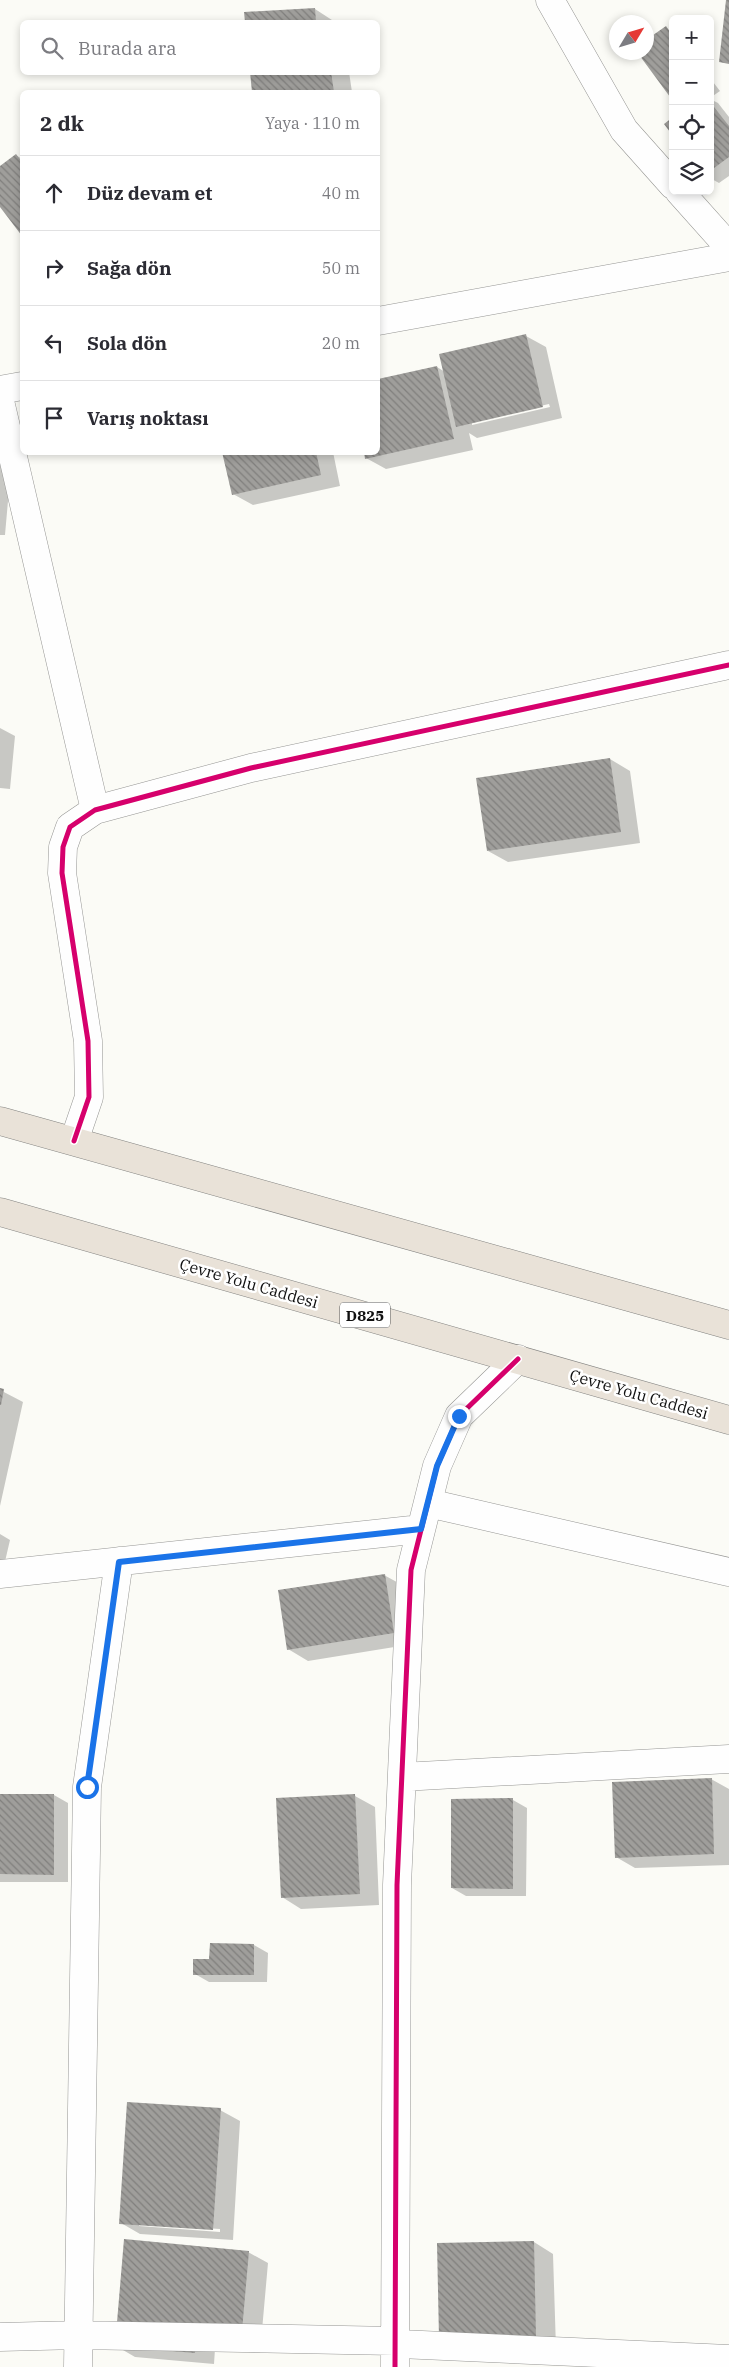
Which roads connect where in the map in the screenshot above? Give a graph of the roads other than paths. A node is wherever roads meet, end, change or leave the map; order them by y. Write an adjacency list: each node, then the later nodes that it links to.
1 (550, 0): 2 (street)
2 (669, 180)
3 (683, 195): 4 (street)
4 (729, 247)
5 (729, 257): 6 (street)
6 (380, 321)
7 (20, 386): 8 (street)
8 (0, 390)
9 (0, 401): 11 (street)
10 (729, 665): 11 (street)
11 (95, 810): 13 (street)
12 (0, 1121): 13 (highway)
13 (74, 1142): 15 (highway)
14 (0, 1212): 16 (highway, Çevre Yolu Caddesi / D825)
15 (729, 1325)
16 (518, 1359): 17 (highway, Çevre Yolu Caddesi / D825); 18 (street)
17 (729, 1420)
18 (428, 1503): 19 (street); 21 (street)
19 (421, 1529): 20 (street); 24 (street)
20 (119, 1562): 22 (street); 25 (street)
21 (729, 1572)
22 (0, 1574)
23 (729, 1759): 24 (street)
24 (402, 1777): 27 (street)
25 (78, 2335): 26 (street); 27 (street); 29 (street)
26 (0, 2337)
27 (395, 2354): 28 (street)
28 (729, 2360)
29 (78, 2367)

